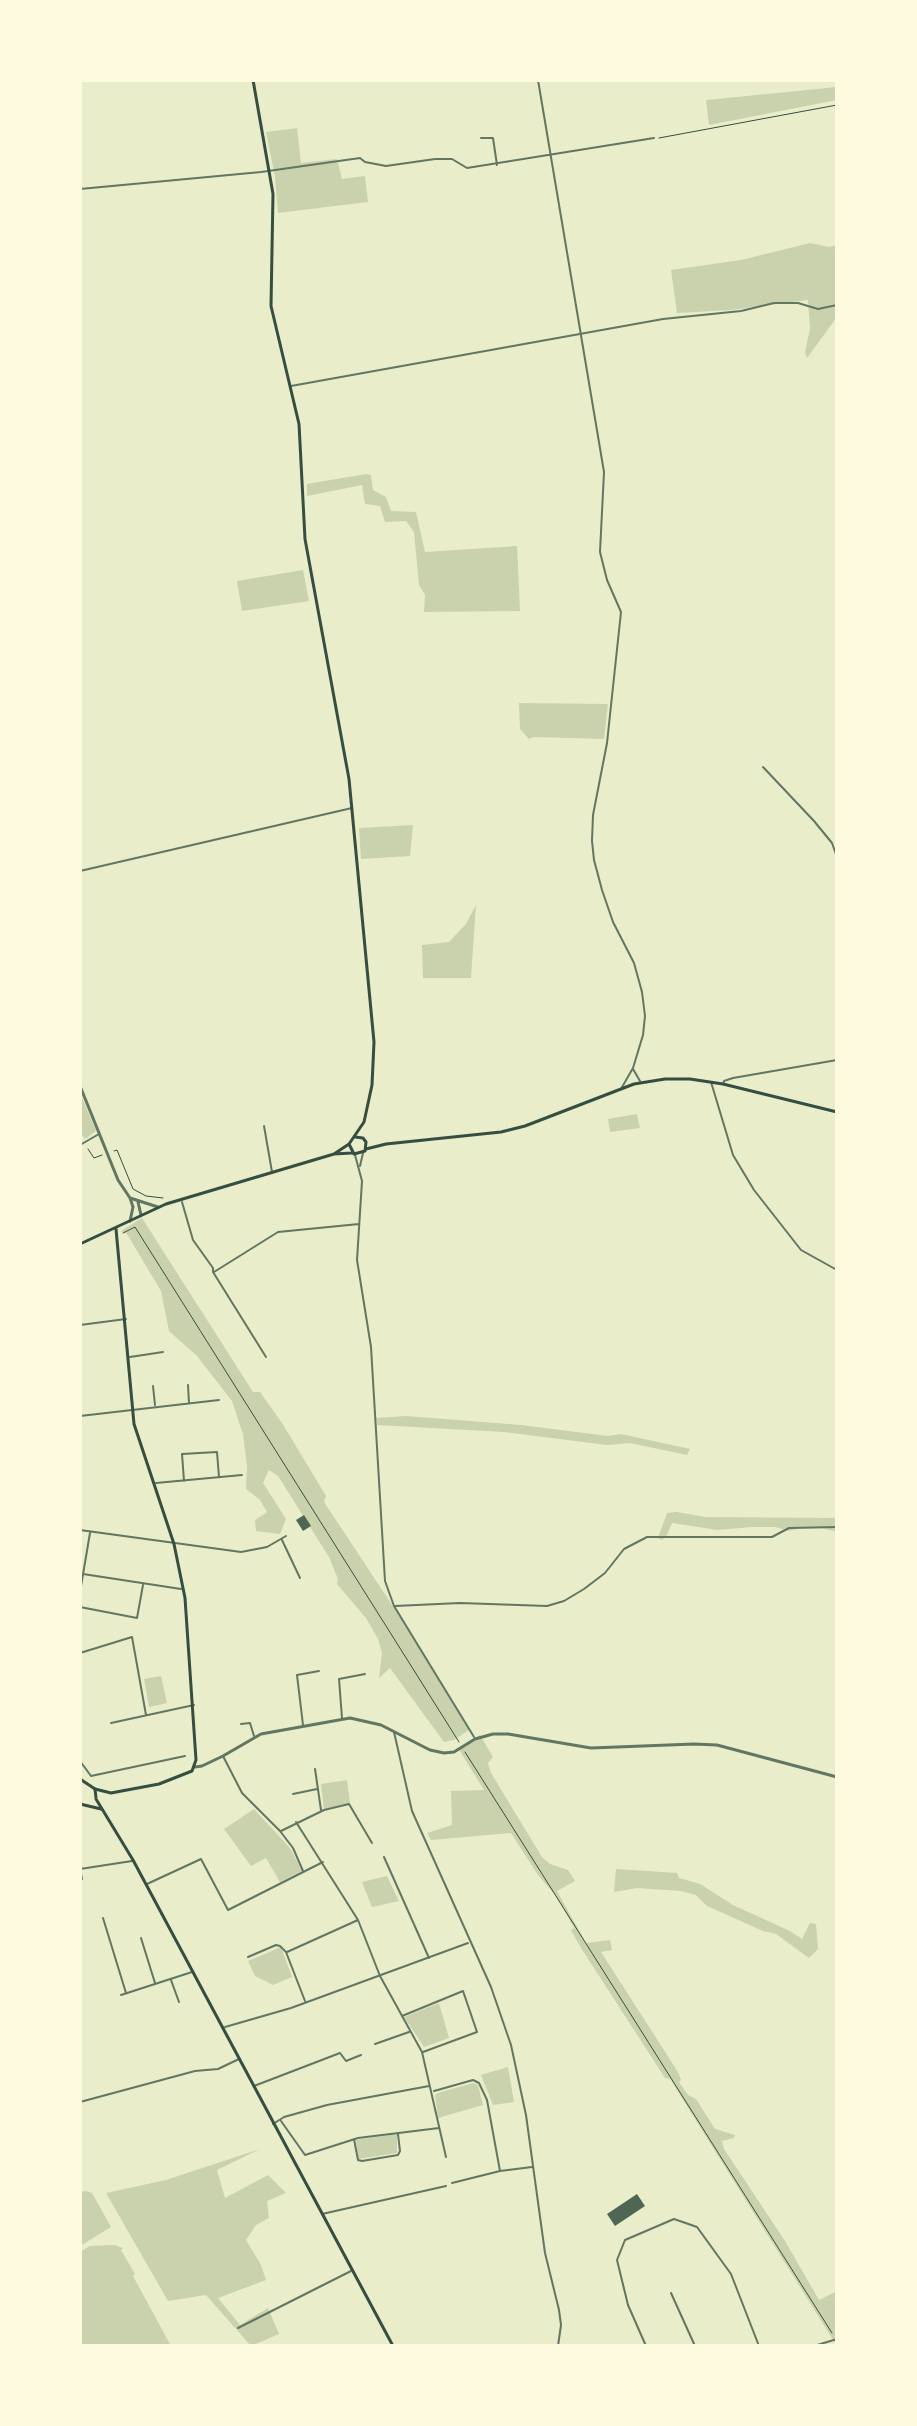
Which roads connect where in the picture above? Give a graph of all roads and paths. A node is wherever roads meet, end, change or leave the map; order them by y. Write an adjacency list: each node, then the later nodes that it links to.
1 (253, 80): 8 (main road)
2 (538, 80): 6 (street)
3 (837, 105): 5 (path)
4 (481, 138): 7 (street)
5 (654, 138): 6 (street)
6 (552, 156): 7 (street); 11 (street)
7 (497, 165): 8 (street)
8 (270, 169): 9 (street); 12 (main road)
9 (80, 189)
10 (837, 305): 11 (street)
11 (578, 332): 12 (street); 18 (street)
12 (290, 386): 14 (main road)
13 (763, 767): 15 (street)
14 (353, 808): 16 (street); 25 (main road)
15 (837, 857)
16 (80, 871)
17 (837, 1060): 21 (street)
18 (633, 1068): 20 (street); 23 (street)
19 (711, 1082): 20 (main road); 21 (main road); 52 (street)
20 (642, 1083): 23 (main road)
21 (723, 1084): 24 (main road)
22 (80, 1086): 27 (street)
23 (621, 1089): 31 (main road)
24 (837, 1112)
25 (364, 1122): 28 (main road); 29 (main road)
26 (264, 1126): 40 (street)
27 (100, 1133): 32 (street); 41 (street)
28 (355, 1137): 29 (main road); 30 (main road)
29 (365, 1140): 31 (main road); 35 (main road)
30 (349, 1144): 36 (main road); 38 (main road)
31 (386, 1144): 35 (main road)
32 (80, 1145)
33 (85, 1145): 37 (path)
34 (114, 1151): 43 (path)
35 (365, 1151): 36 (main road); 39 (street)
36 (353, 1153): 38 (main road); 39 (street)
37 (104, 1154)
38 (334, 1154): 40 (main road)
39 (361, 1171): 49 (street)
40 (272, 1172): 42 (main road)
41 (130, 1198): 44 (street); 45 (street)
42 (182, 1199): 46 (main road); 53 (street)
43 (165, 1200)
44 (138, 1202): 46 (street); 47 (street)
45 (133, 1207): 47 (street); 48 (street)
46 (158, 1207): 47 (main road)
47 (141, 1215): 48 (main road)
48 (130, 1223): 50 (main road); 95 (path)
49 (361, 1224): 53 (street); 81 (street)
50 (116, 1229): 51 (main road); 54 (main road)
51 (80, 1244)
52 (837, 1270)
53 (213, 1272): 58 (street)
54 (126, 1319): 55 (street); 57 (main road)
55 (80, 1325)
56 (163, 1352): 57 (street)
57 (130, 1357): 64 (main road)
58 (266, 1357)
59 (188, 1385): 62 (street)
60 (153, 1386): 63 (street)
61 (219, 1400): 62 (street)
62 (189, 1403): 63 (street)
63 (156, 1407): 64 (street)
64 (133, 1410): 65 (street); 69 (main road)
65 (80, 1416)
66 (242, 1475): 67 (street)
67 (219, 1478): 68 (street); 68 (street)
68 (184, 1481): 69 (street)
69 (153, 1483): 75 (main road)
70 (837, 1527): 81 (street)
71 (80, 1530): 72 (street)
72 (91, 1531): 75 (street); 76 (street)
73 (286, 1536): 74 (street)
74 (282, 1540): 75 (street); 77 (street)
75 (174, 1544): 79 (main road)
76 (83, 1574): 78 (street); 80 (street)
77 (300, 1578)
78 (143, 1583): 79 (street); 82 (street)
79 (184, 1589): 86 (main road)
80 (80, 1592)
81 (394, 1606): 94 (street)
82 (80, 1607)
83 (80, 1653): 87 (street)
84 (319, 1671): 91 (street)
85 (365, 1674): 88 (street)
86 (194, 1705): 87 (street); 100 (main road)
87 (146, 1715): 89 (street)
88 (342, 1719): 91 (street); 92 (street)
89 (111, 1723)
90 (241, 1724): 93 (street)
91 (303, 1725): 93 (street)
92 (394, 1730): 94 (street); 129 (street)
93 (254, 1736): 98 (street)
94 (475, 1739): 102 (street)
95 (459, 1743)
96 (464, 1750): 166 (path)
97 (185, 1756): 99 (street)
98 (223, 1756): 100 (street); 118 (street)
99 (80, 1761)
100 (195, 1767): 108 (main road)
101 (315, 1769): 107 (street)
102 (837, 1777)
103 (80, 1779): 104 (main road)
104 (87, 1784): 105 (main road); 106 (main road)
105 (80, 1785)
106 (95, 1789): 108 (main road); 110 (main road)
107 (318, 1789): 109 (street); 116 (street)
108 (111, 1793): 110 (main road)
109 (293, 1794)
110 (96, 1799): 113 (main road); 114 (main road)
111 (102, 1799): 114 (main road)
112 (81, 1805): 113 (main road)
113 (88, 1806): 115 (main road)
114 (101, 1806): 115 (main road)
115 (104, 1811): 121 (main road)
116 (321, 1811): 117 (street); 119 (street)
117 (296, 1822): 118 (street); 122 (street)
118 (280, 1831): 123 (street)
119 (372, 1843)
120 (384, 1857): 132 (street)
121 (133, 1860): 124 (street); 125 (main road)
122 (323, 1862): 123 (street); 127 (street)
123 (304, 1872): 125 (street)
124 (82, 1879)
125 (146, 1884): 133 (main road)
126 (103, 1918): 137 (street)
127 (358, 1920): 130 (street); 134 (street)
128 (141, 1938): 136 (street)
129 (469, 1942): 132 (street); 158 (street)
130 (286, 1952): 131 (street); 140 (street)
131 (248, 1957)
132 (429, 1958): 134 (street)
133 (192, 1972): 135 (street); 142 (main road)
134 (380, 1976): 140 (street); 141 (street)
135 (171, 1979): 136 (street); 139 (street)
136 (155, 1984): 137 (street)
137 (126, 1993): 138 (street)
138 (121, 1995)
139 (179, 2002)
140 (306, 2002): 142 (street)
141 (401, 2016): 143 (street); 145 (street)
142 (223, 2028): 147 (main road)
143 (410, 2032): 144 (street); 145 (street)
144 (375, 2044)
145 (422, 2052): 149 (street)
146 (361, 2055): 148 (street)
147 (239, 2059): 148 (main road); 151 (street)
148 (253, 2086): 153 (main road)
149 (430, 2086): 150 (street); 152 (street)
150 (432, 2092): 154 (street); 159 (street)
151 (80, 2102)
152 (281, 2121): 153 (street); 156 (street)
153 (273, 2124): 162 (main road)
154 (440, 2128): 155 (street); 157 (street)
155 (398, 2133): 156 (street); 156 (street)
156 (354, 2139)
157 (446, 2157)
158 (533, 2167): 159 (street); 168 (street)
159 (500, 2171): 160 (street)
160 (452, 2183)
161 (446, 2186): 162 (street)
162 (322, 2214): 163 (main road)
163 (352, 2270): 165 (street); 167 (main road)
164 (671, 2293): 170 (street)
165 (238, 2328)
166 (836, 2339): 172 (street)
167 (393, 2346)
168 (558, 2346)
169 (646, 2346): 171 (street)
170 (695, 2346)
171 (759, 2346)
172 (814, 2346)

